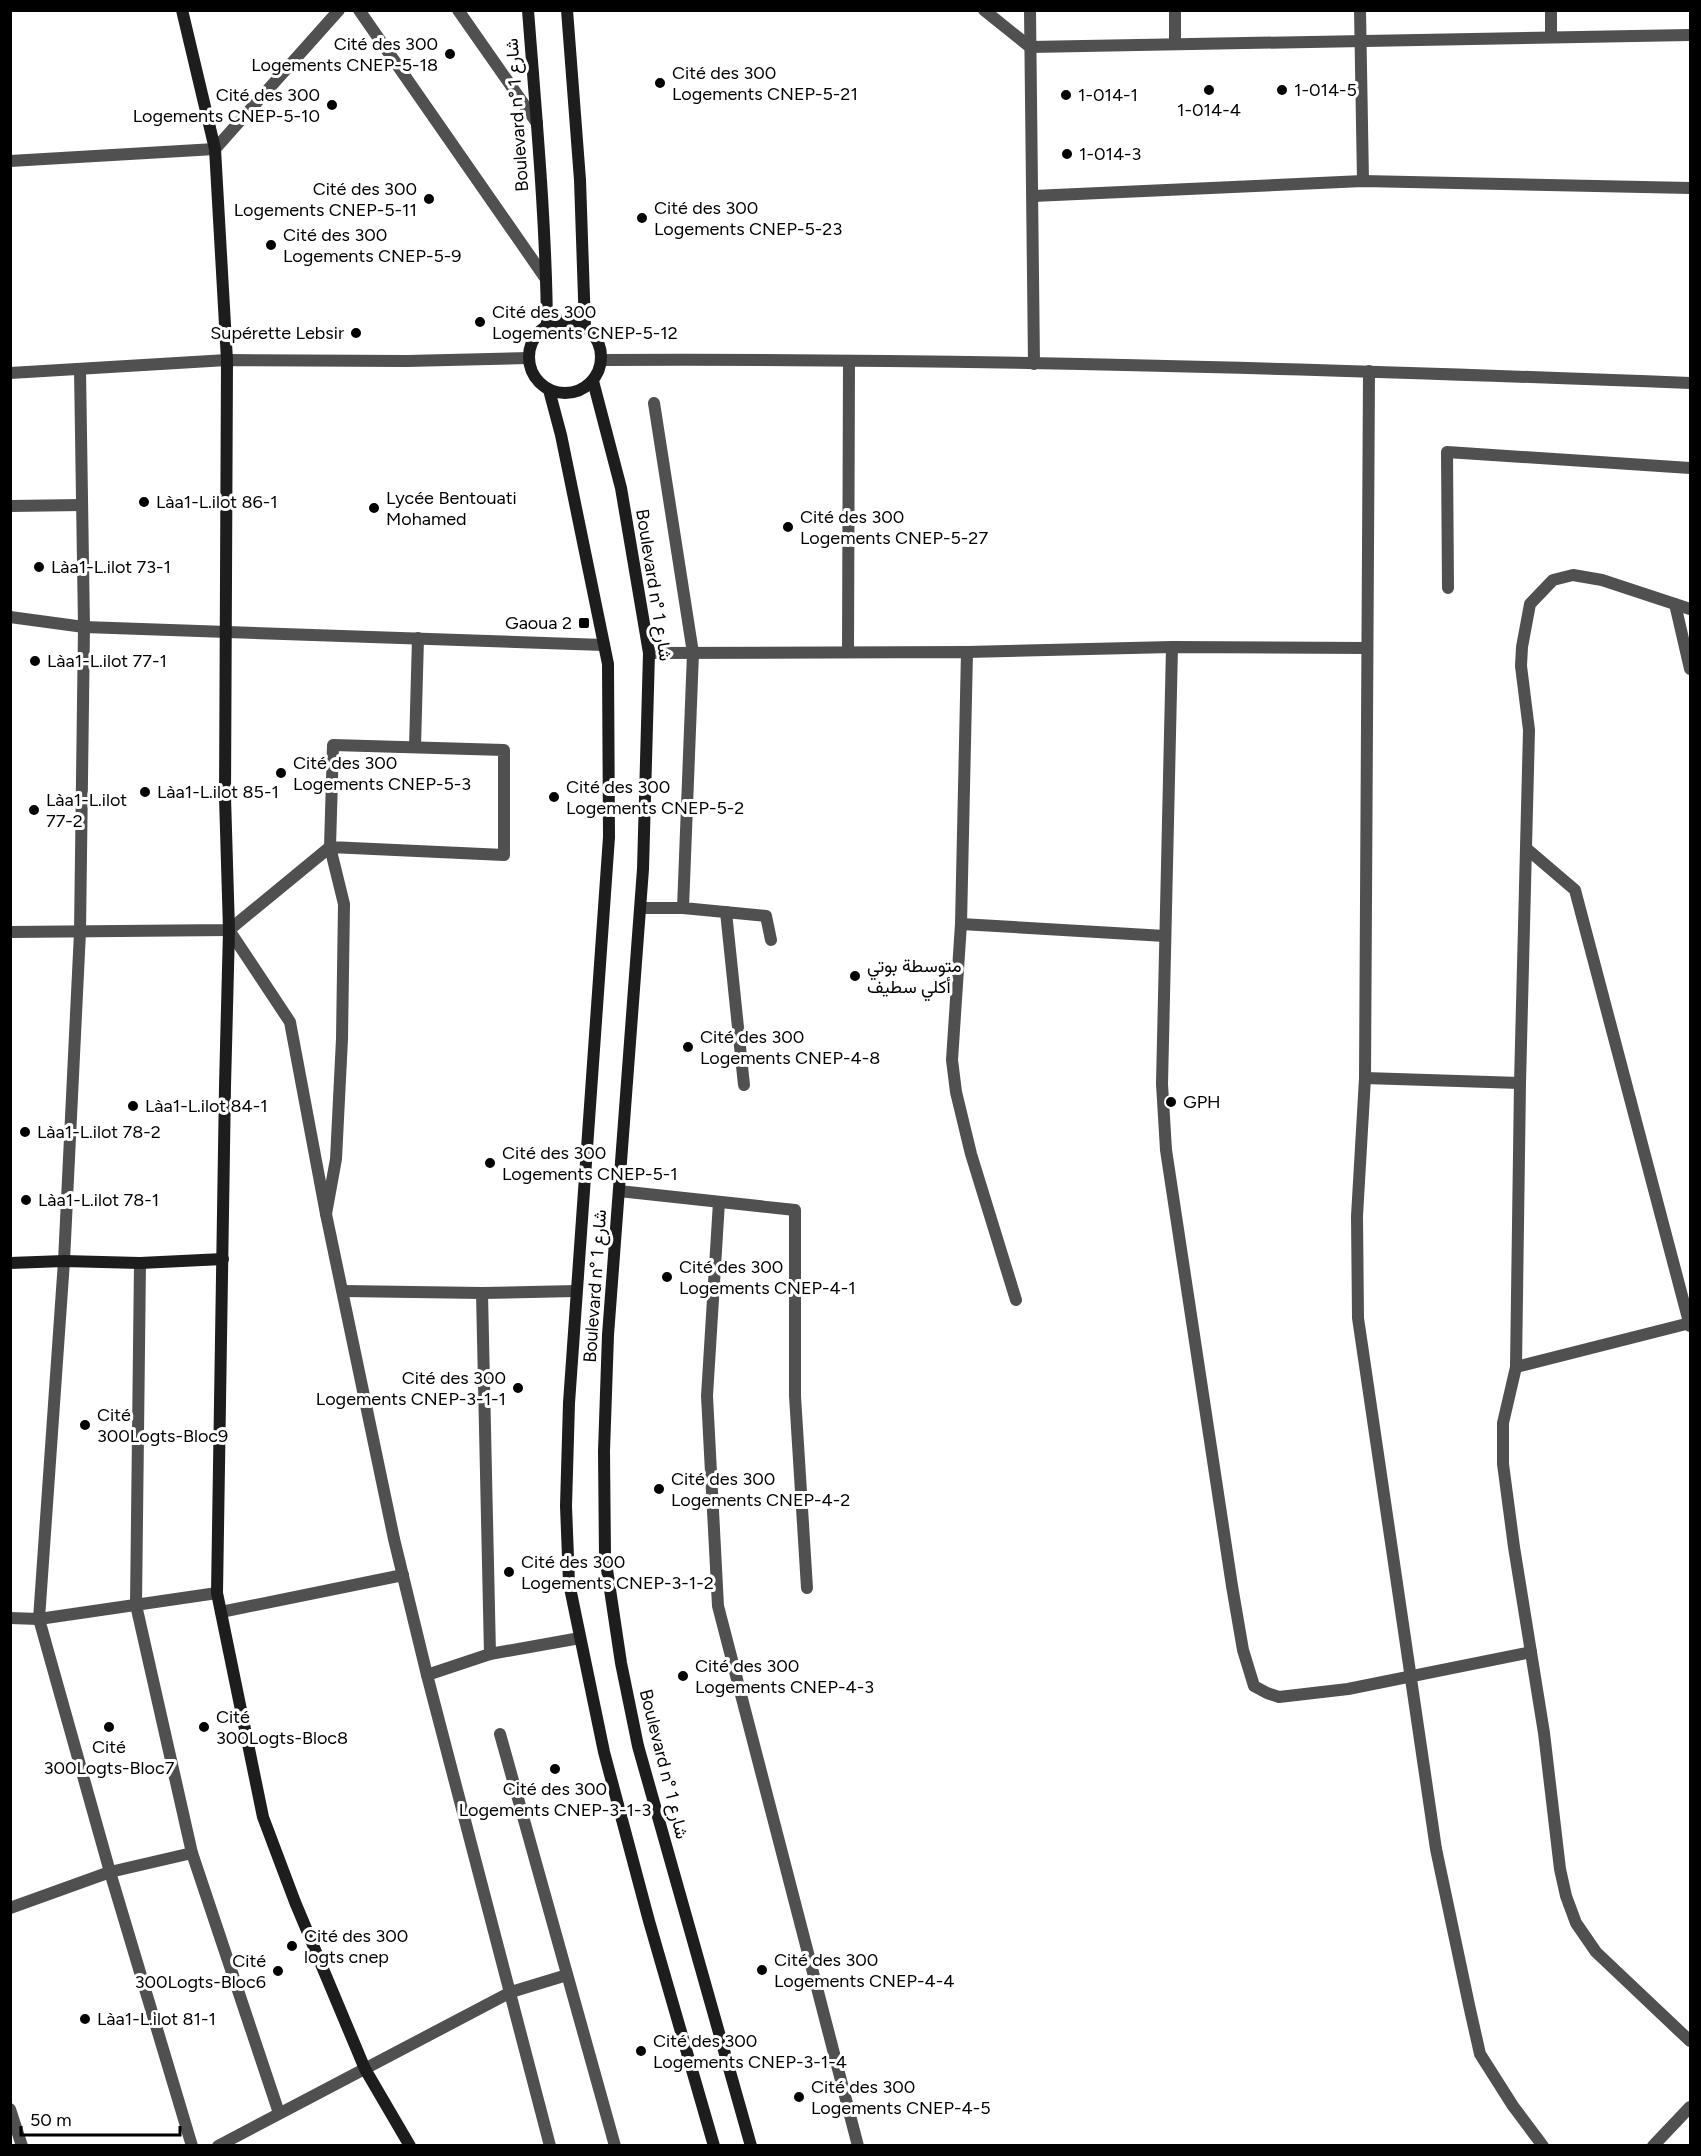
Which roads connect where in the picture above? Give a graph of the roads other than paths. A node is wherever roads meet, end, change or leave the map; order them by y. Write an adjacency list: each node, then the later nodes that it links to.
1 (182, 10): 18 (main road)
2 (339, 10): 18 (street)
3 (359, 10): 23 (street)
4 (458, 10): 17 (street)
5 (528, 10): 17 (main road, Boulevard n° شارع 1)
6 (567, 10): 25 (main road)
7 (984, 10): 16 (street)
8 (1030, 10): 16 (street)
9 (1175, 10): 15 (street)
10 (1360, 10): 14 (street)
11 (1551, 10): 13 (street)
12 (1690, 35): 13 (street)
13 (1551, 36): 14 (street)
14 (1361, 40): 15 (street); 20 (street)
15 (1175, 44): 16 (street)
16 (1030, 47): 22 (street)
17 (537, 123): 23 (main road, Boulevard n° شارع 1)
18 (215, 149): 19 (street); 27 (main road)
19 (10, 161)
20 (1363, 181): 21 (street); 22 (street)
21 (1690, 188)
22 (1033, 196): 30 (street)
23 (546, 279): 24 (main road, Boulevard n° شارع 1)
24 (547, 326): 25 (main road); 26 (main road)
25 (585, 327): 28 (main road)
26 (529, 358): 27 (street); 36 (main road)
27 (227, 360): 31 (street); 46 (main road)
28 (601, 360): 29 (street); 34 (main road)
29 (849, 361): 30 (street); 51 (street)
30 (1034, 364): 32 (street)
31 (81, 369): 33 (street); 39 (street)
32 (1369, 371): 35 (street); 50 (street)
33 (10, 373)
34 (593, 381): 36 (main road); 53 (main road, Boulevard n° شارع 1)
35 (1690, 383)
36 (549, 390): 48 (main road, Boulevard n° شارع 1)
37 (654, 403): 54 (street)
38 (1690, 468): 41 (street)
39 (82, 505): 40 (street); 45 (street)
40 (10, 506)
41 (1448, 588)
42 (1675, 604): 43 (street); 55 (street); 58 (street)
43 (1690, 609)
44 (10, 617): 45 (street)
45 (84, 627): 46 (street); 65 (street)
46 (225, 630): 47 (street); 63 (main road)
47 (418, 638): 48 (street); 56 (street)
48 (604, 645): 78 (main road, Boulevard n° شارع 1)
49 (1172, 646): 50 (street); 52 (street); 66 (street)
50 (1367, 648): 68 (street)
51 (848, 652): 52 (street); 54 (street)
52 (967, 652): 62 (street)
53 (649, 653): 54 (street); 59 (main road, Boulevard n° شارع 1)
54 (693, 653): 60 (street)
55 (1690, 669)
56 (415, 747): 57 (street); 57 (street)
57 (330, 847): 63 (street); 73 (street)
58 (1527, 849): 69 (street); 82 (street)
59 (641, 908): 60 (street); 71 (main road, Boulevard n° شارع 1)
60 (683, 908): 61 (street)
61 (726, 912): 67 (street); 70 (street)
62 (961, 924): 66 (street); 81 (street)
63 (229, 930): 65 (street); 73 (street); 74 (main road)
64 (10, 932): 65 (street)
65 (80, 932): 75 (street)
66 (1165, 936): 95 (street)
67 (771, 940)
68 (1365, 1078): 69 (street); 95 (street)
69 (1520, 1083): 83 (street)
70 (744, 1085)
71 (619, 1191): 72 (street); 114 (main road, Boulevard n° شارع 1)
72 (719, 1202): 85 (street); 115 (street)
73 (326, 1214): 79 (street)
74 (223, 1259): 77 (main road); 86 (main road)
75 (64, 1261): 76 (main road); 77 (main road); 90 (street)
76 (10, 1263)
77 (140, 1263): 87 (street)
78 (576, 1291): 80 (street); 91 (main road, Boulevard n° شارع 1)
79 (343, 1292): 80 (street); 84 (street)
80 (482, 1293): 93 (street)
81 (1016, 1300)
82 (1690, 1324): 83 (street)
83 (1516, 1367): 92 (street)
84 (403, 1575): 88 (street); 94 (street)
85 (807, 1588)
86 (217, 1593): 87 (street); 88 (main road)
87 (136, 1605): 90 (street); 97 (street)
88 (221, 1612): 103 (main road)
89 (10, 1618): 90 (street)
90 (39, 1619): 98 (street)
91 (580, 1638): 93 (street); 113 (main road, Boulevard n° شارع 1)
92 (1531, 1652): 95 (street); 102 (street)
93 (490, 1654): 94 (street)
94 (427, 1675): 101 (street)
95 (1411, 1676): 116 (street)
96 (500, 1734): 100 (street)
97 (192, 1852): 98 (street); 106 (street)
98 (111, 1872): 99 (street); 108 (street)
99 (10, 1908)
100 (567, 1975): 101 (street); 112 (street)
101 (511, 1992): 103 (street); 111 (street)
102 (1690, 2041)
103 (365, 2069): 106 (street); 110 (main road)
104 (1690, 2107): 117 (street)
105 (10, 2109): 107 (street)
106 (279, 2113): 109 (street)
107 (22, 2145)
108 (192, 2145)
109 (218, 2145)
110 (410, 2145)
111 (550, 2145)
112 (615, 2145)
113 (714, 2145)
114 (751, 2145)
115 (858, 2145)
116 (1543, 2145)
117 (1653, 2145)

